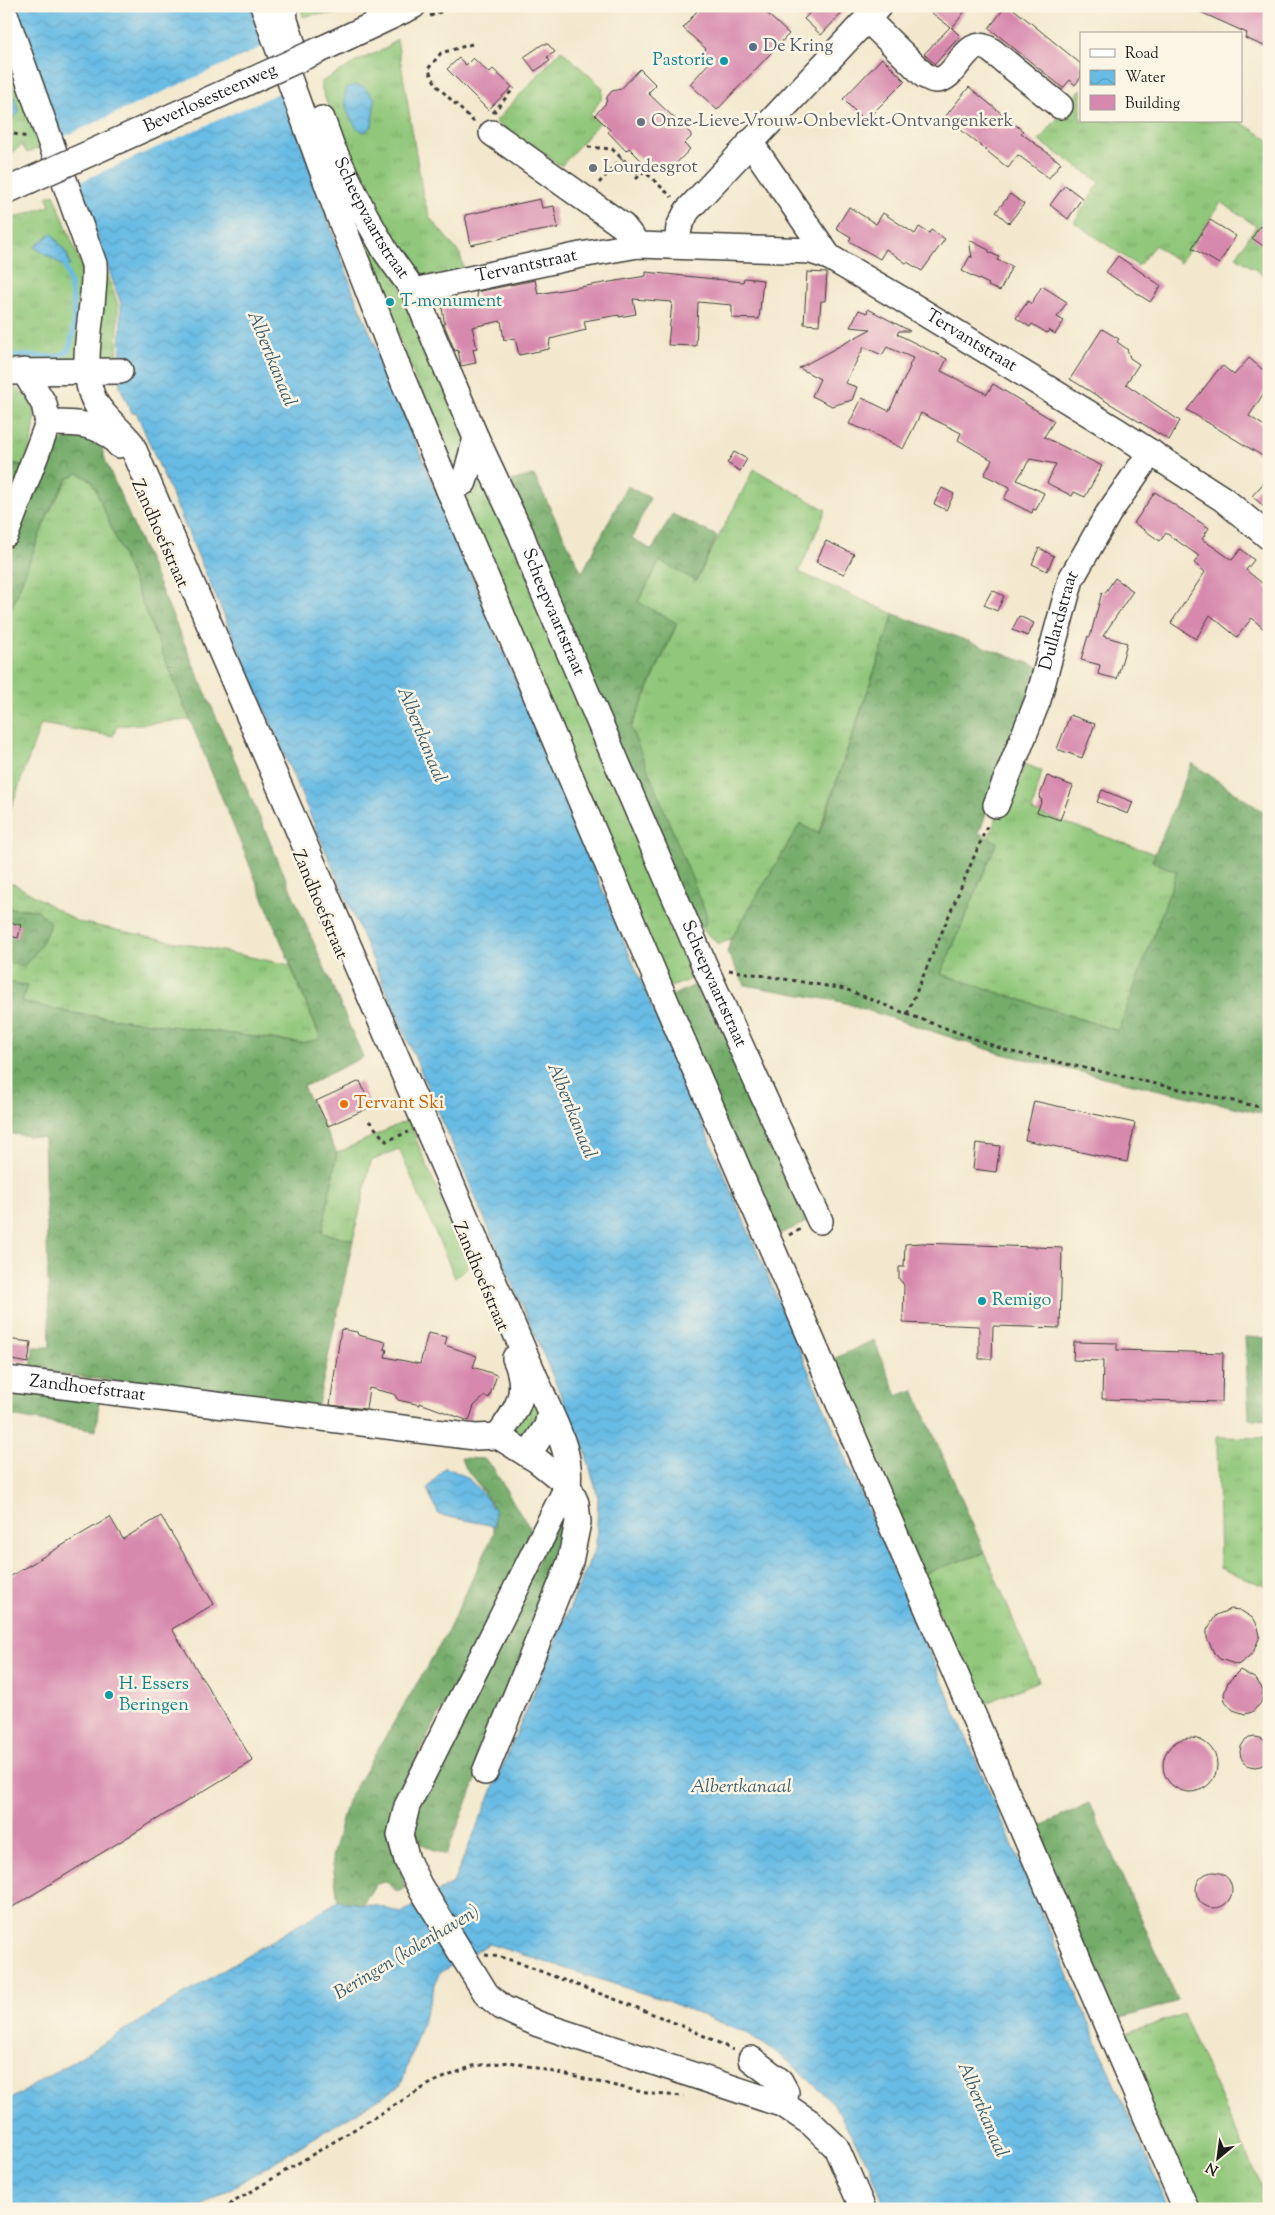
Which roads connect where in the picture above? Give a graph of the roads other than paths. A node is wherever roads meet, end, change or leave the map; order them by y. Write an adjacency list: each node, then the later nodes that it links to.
1 (263, 6): 20 (street)
2 (284, 6): 13 (street, Scheepvaartstraat)
3 (413, 6): 9 (street, Beverlosesteenweg, bridge)
4 (873, 13): 6 (street); 8 (street)
5 (6, 17): 15 (street)
6 (1060, 106)
7 (488, 131): 10 (street)
8 (750, 142): 11 (street); 12 (street)
9 (17, 186)
10 (638, 245): 11 (street, Tervantstraat); 13 (street, Tervantstraat)
11 (678, 245): 12 (street, Tervantstraat)
12 (829, 257): 19 (street, Tervantstraat)
13 (414, 292): 18 (street, Scheepvaartstraat)
14 (15, 371): 15 (street); 17 (street)
15 (87, 371): 16 (street); 26 (street)
16 (120, 371)
17 (48, 423): 21 (street); 27 (street, Zandhoefstraat)
18 (476, 438): 20 (street); 24 (street, Scheepvaartstraat)
19 (1151, 452): 22 (street, Tervantstraat); 23 (street, Dullardstraat)
20 (449, 490): 34 (street)
21 (6, 534)
22 (1269, 537)
23 (996, 805)
24 (820, 1222)
25 (6, 1379): 27 (street, Zandhoefstraat)
26 (550, 1412): 28 (street); 29 (street)
27 (498, 1436): 28 (street)
28 (528, 1455): 29 (street)
29 (568, 1485): 30 (street); 32 (street)
30 (486, 1772)
31 (751, 2059): 32 (street)
32 (784, 2105): 33 (street)
33 (863, 2209)
34 (1186, 2209)

